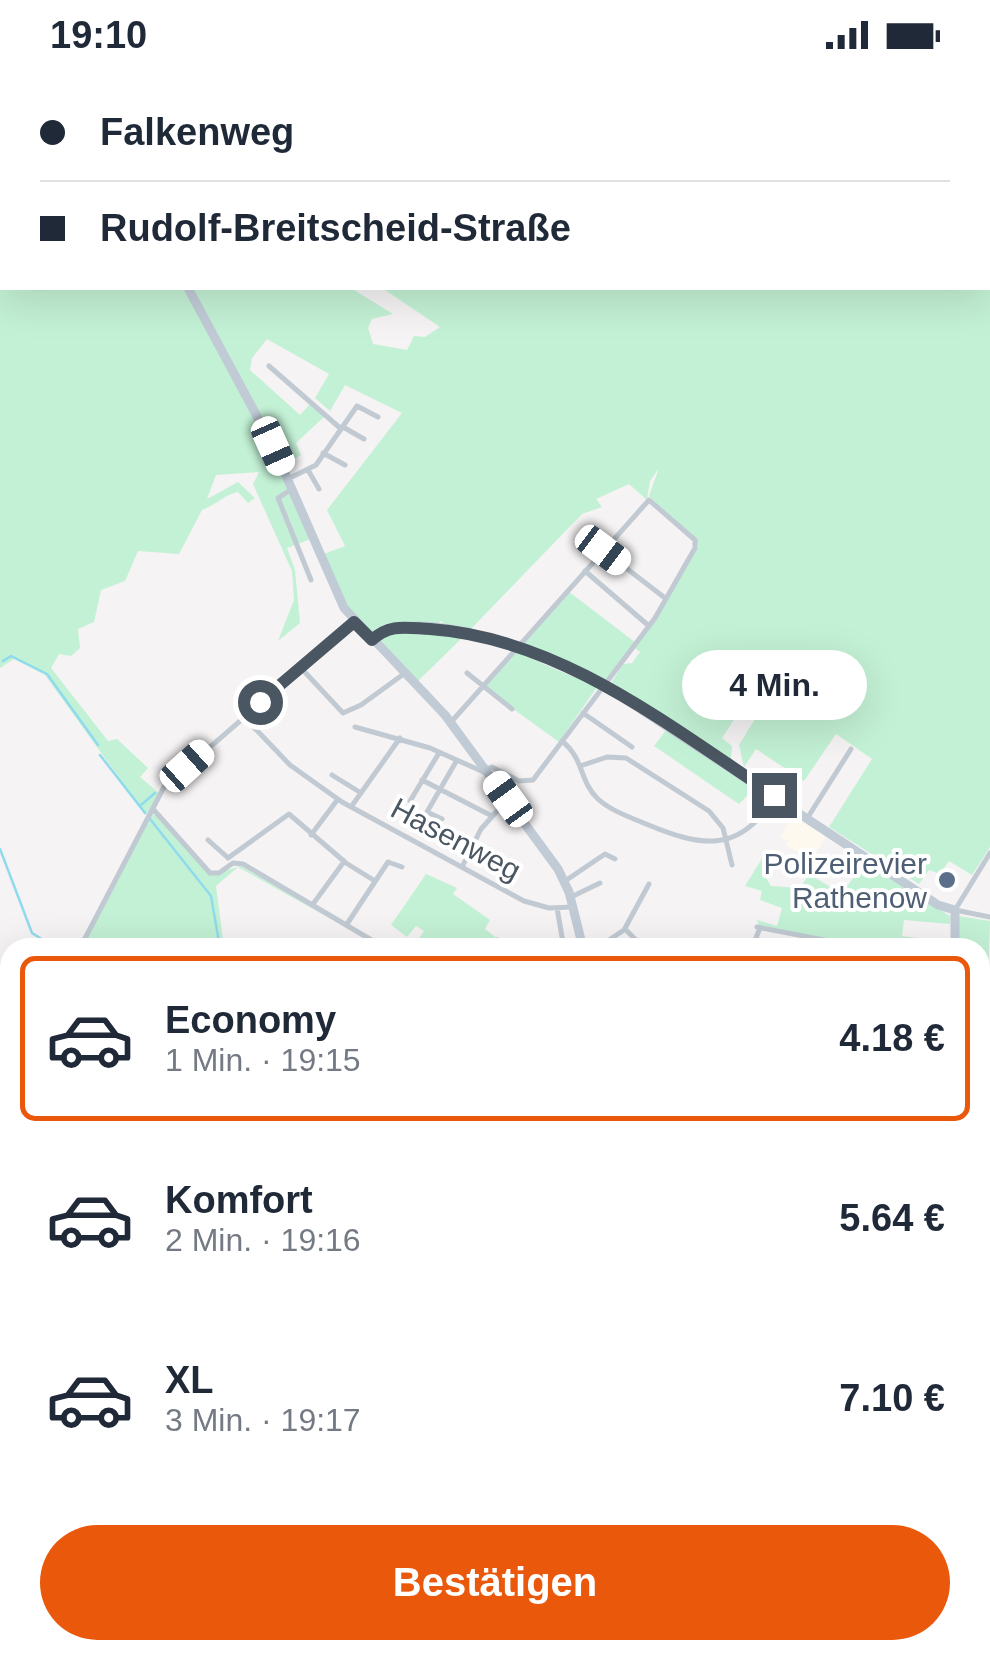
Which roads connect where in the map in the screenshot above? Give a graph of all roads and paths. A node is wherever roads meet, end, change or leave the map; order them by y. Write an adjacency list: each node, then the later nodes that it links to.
1 (189, 290): 9 (street)
2 (269, 366): 4 (street)
3 (378, 417): 4 (street)
4 (342, 427): 5 (street); 6 (street)
5 (364, 439)
6 (324, 454): 7 (street); 8 (street)
7 (345, 465)
8 (308, 469): 9 (street); 10 (street)
9 (290, 484): 11 (street); 12 (street)
10 (318, 489)
11 (311, 540): 12 (street); 17 (street)
12 (298, 546): 15 (street)
13 (603, 550): 14 (street); 16 (street); 16 (street)
14 (585, 571): 18 (street); 20 (street)
15 (311, 580)
16 (665, 598): 18 (street)
17 (354, 622): 19 (street); 21 (street)
18 (649, 626): 24 (street)
19 (372, 640): 20 (street); 22 (street)
20 (518, 647): 24 (street); 25 (street)
21 (300, 667): 22 (street); 28 (street)
22 (405, 673): 29 (street)
23 (467, 673): 25 (street)
24 (604, 685): 27 (street); 43 (street)
25 (482, 688): 26 (street); 29 (street)
26 (512, 709)
27 (583, 712): 32 (street); 33 (street)
28 (242, 716): 44 (street, Hasenweg); 48 (street)
29 (451, 722): 38 (street)
30 (355, 728): 31 (street)
31 (400, 738): 35 (street); 42 (street)
32 (562, 741): 37 (street); 38 (street)
33 (632, 748)
34 (851, 750): 50 (street)
35 (439, 752): 36 (street); 40 (street)
36 (457, 760): 38 (street); 41 (street)
37 (582, 765): 54 (street); 54 (street)
38 (489, 772): 45 (street)
39 (332, 775): 42 (street)
40 (422, 780): 41 (street); 46 (street)
41 (440, 788): 49 (street); 51 (street)
42 (361, 793): 47 (street)
43 (775, 796): 50 (street); 54 (street)
44 (338, 799): 47 (street, Hasenweg); 52 (street)
45 (508, 799): 49 (street); 62 (street)
46 (410, 801)
47 (351, 807): 61 (street, Hasenweg)
48 (152, 808): 57 (street); 73 (street)
49 (492, 816): 61 (street)
50 (808, 817): 69 (street)
51 (442, 820)
52 (312, 836): 57 (street); 58 (street)
53 (208, 840): 57 (street)
54 (726, 840): 59 (street)
55 (990, 853): 69 (street)
56 (615, 859): 62 (street)
57 (231, 860): 67 (street)
58 (344, 862): 63 (street); 67 (street)
59 (732, 865)
60 (402, 866): 63 (street)
61 (462, 868): 68 (street, Hasenweg)
62 (565, 881): 66 (street)
63 (375, 882): 71 (street)
64 (600, 883): 66 (street)
65 (649, 884): 72 (street)
66 (572, 902): 68 (street, Hasenweg); 76 (street)
67 (313, 904): 71 (street)
68 (557, 908): 75 (street)
69 (955, 915): 70 (street); 81 (street)
70 (990, 917)
71 (347, 924): 74 (street)
72 (625, 928): 77 (street); 78 (street)
73 (85, 938)
74 (369, 938)
75 (562, 938)
76 (580, 938)
77 (612, 938)
78 (634, 938)
79 (755, 938): 80 (street)
80 (809, 938)
81 (955, 938)

